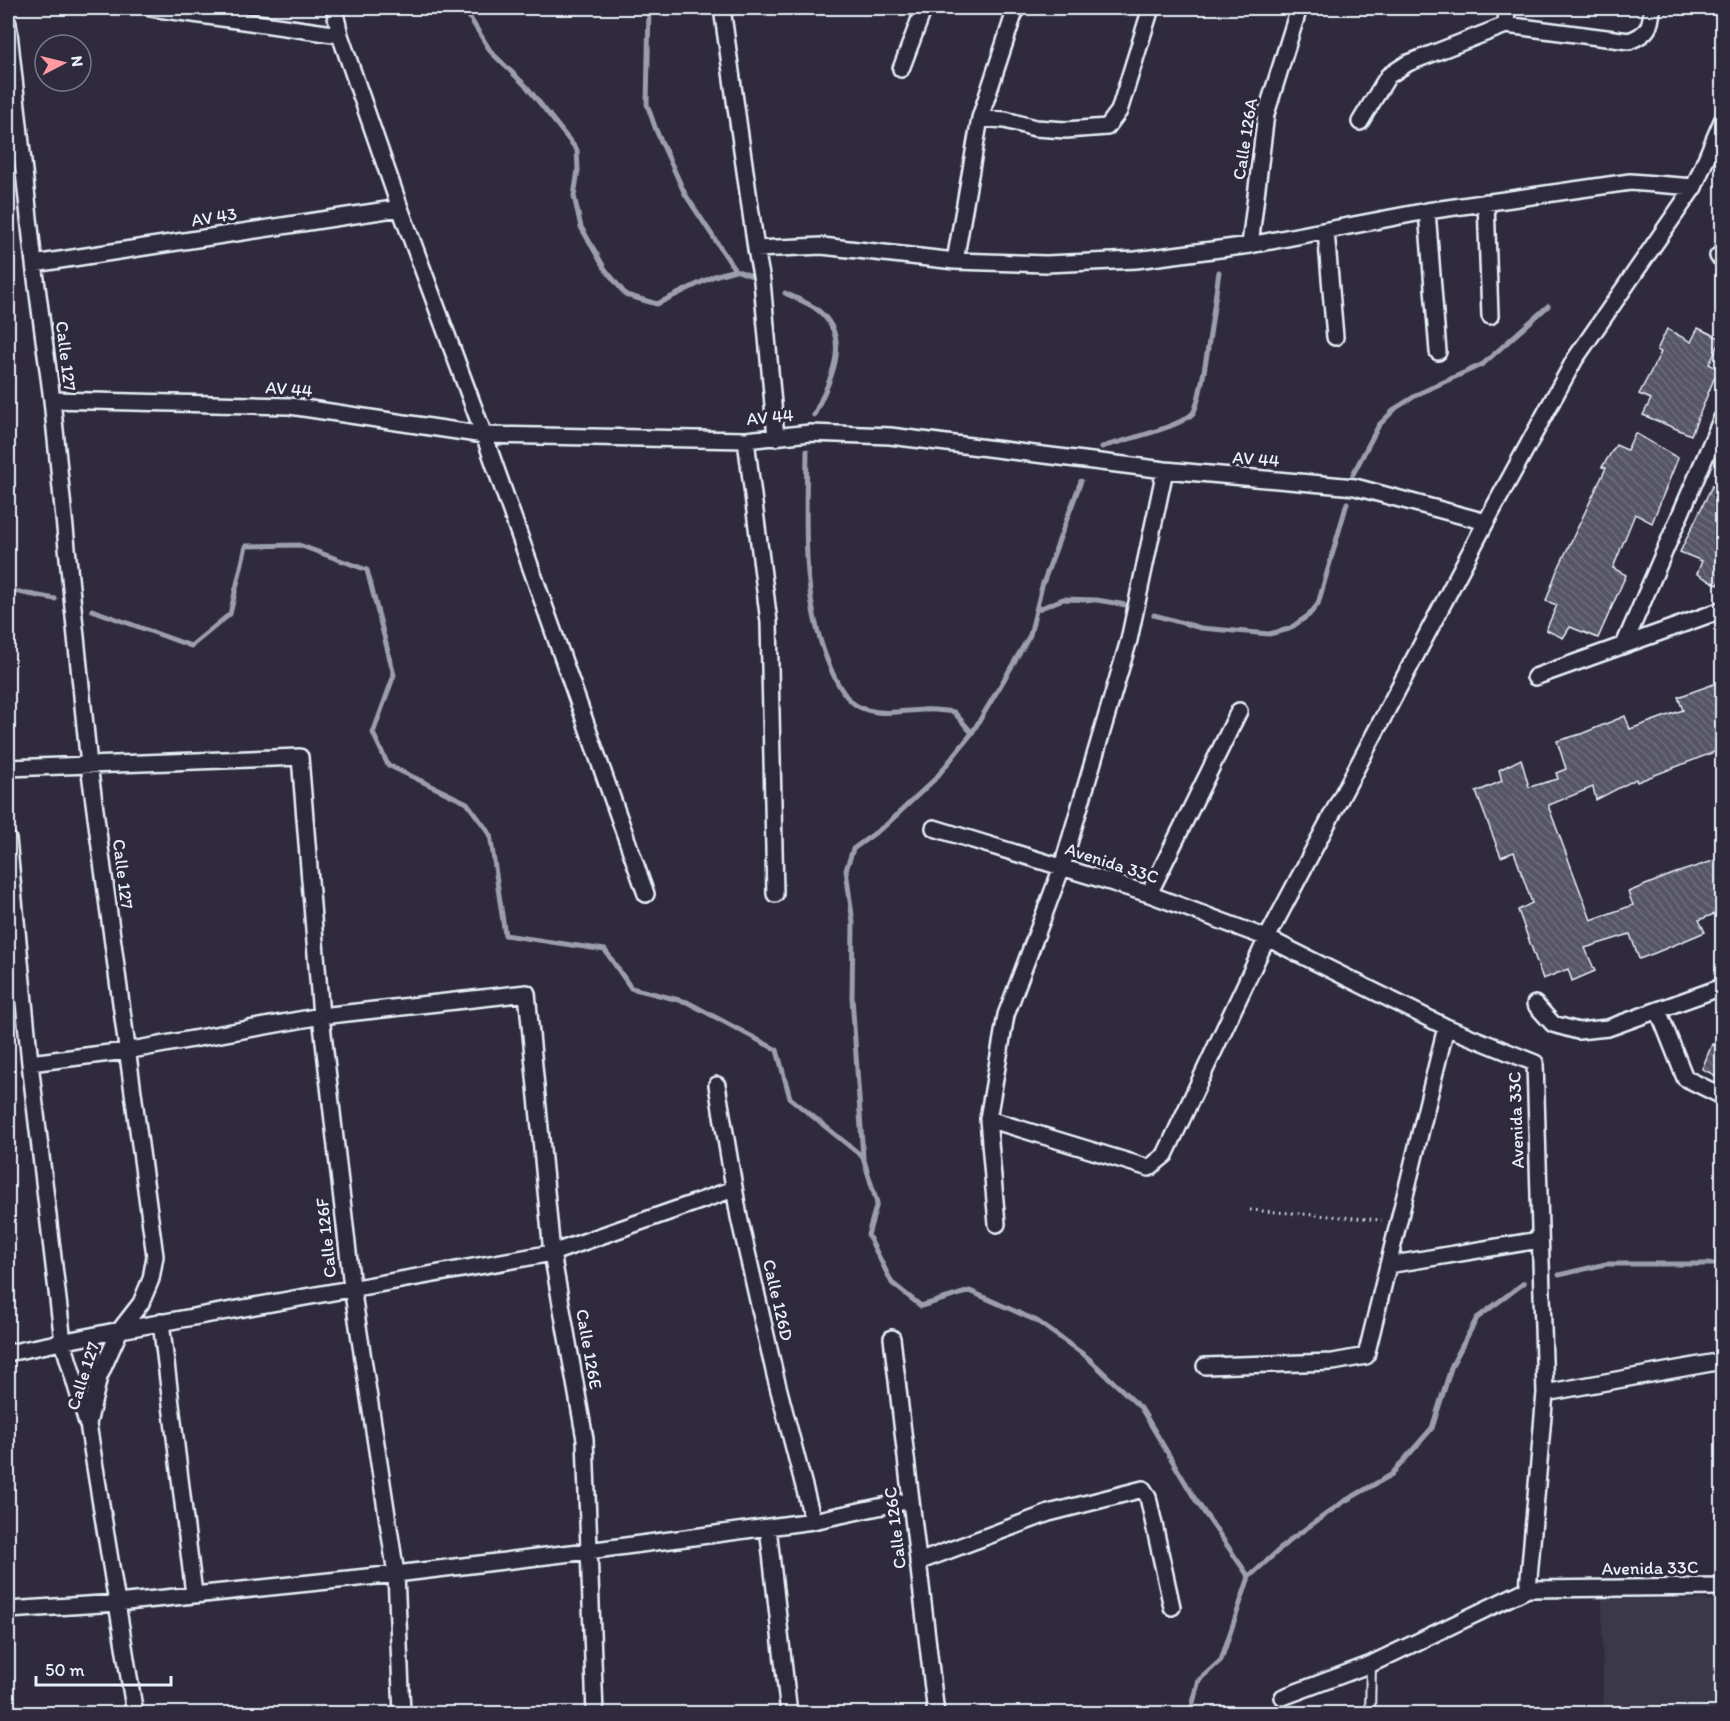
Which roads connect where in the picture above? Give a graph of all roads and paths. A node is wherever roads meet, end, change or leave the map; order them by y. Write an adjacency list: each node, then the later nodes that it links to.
1 (151, 8): 12 (street)
2 (334, 8): 12 (street)
3 (722, 8): 23 (street)
4 (924, 8): 13 (street)
5 (1016, 8): 14 (street)
6 (1151, 8): 14 (street)
7 (1299, 8): 22 (street, Calle 126A)
8 (1508, 8): 11 (street)
9 (1652, 8): 11 (street)
10 (8, 23): 25 (street, Calle 127)
11 (1506, 25): 16 (street)
12 (340, 35): 19 (street)
13 (901, 69)
14 (980, 118): 24 (street)
15 (1722, 121): 17 (street)
16 (1360, 122)
17 (1694, 187): 18 (street); 35 (street)
18 (1486, 201): 20 (street); 26 (street)
19 (400, 208): 25 (street, AV 43); 31 (street)
20 (1427, 211): 21 (street); 28 (street)
21 (1326, 231): 22 (street); 27 (street)
22 (1250, 245): 24 (street)
23 (756, 249): 24 (street); 32 (street)
24 (955, 261)
25 (34, 264): 29 (street, Calle 127)
26 (1490, 316)
27 (1335, 337)
28 (1438, 352)
29 (52, 400): 31 (street, AV 44); 40 (street, Calle 127)
30 (1722, 418): 37 (street)
31 (484, 435): 33 (street, AV 44); 45 (street)
32 (776, 438): 33 (street, AV 44); 34 (street, AV 44)
33 (746, 440): 46 (street)
34 (1165, 470): 35 (street, AV 44); 44 (street)
35 (1485, 522): 48 (street)
36 (1722, 609): 37 (street)
37 (1624, 645): 38 (street)
38 (1535, 677)
39 (1239, 711): 47 (street)
40 (89, 765): 41 (street); 52 (street, Calle 126F); 54 (street, Calle 127)
41 (8, 768)
42 (934, 828): 44 (street, Avenida 33C)
43 (8, 839): 55 (street)
44 (1062, 867): 47 (street, Avenida 33C); 58 (street)
45 (646, 894)
46 (775, 894)
47 (1149, 894): 48 (street, Avenida 33C)
48 (1267, 938): 53 (street, Avenida 33C); 58 (street)
49 (1722, 987): 51 (street)
50 (1535, 1004): 51 (street)
51 (1658, 1010): 57 (street)
52 (321, 1016): 54 (street); 64 (street, Calle 126E); 66 (street, Calle 126F)
53 (1446, 1027): 61 (street); 63 (street, Avenida 33C)
54 (126, 1051): 55 (street); 68 (street, Calle 127)
55 (30, 1063): 70 (street)
56 (717, 1085): 59 (street, Calle 126D)
57 (1722, 1096)
58 (988, 1119): 62 (street)
59 (734, 1189): 64 (street); 77 (street, Calle 126D)
60 (1250, 1210): 61 (path)
61 (1399, 1222): 65 (street)
62 (997, 1224)
63 (1539, 1240): 65 (street); 74 (street, Avenida 33C)
64 (552, 1253): 66 (street); 79 (street, Calle 126E)
65 (1388, 1265): 73 (street)
66 (352, 1287): 67 (street); 81 (street, Calle 126F)
67 (161, 1322): 68 (street); 84 (street)
68 (120, 1330): 70 (street); 75 (street, Calle 127)
69 (892, 1338): 76 (street, Calle 126C)
70 (63, 1342): 71 (street); 75 (street)
71 (8, 1353)
72 (1722, 1361): 74 (street)
73 (1205, 1366)
74 (1545, 1393): 83 (street, Avenida 33C)
75 (88, 1424): 85 (street, Calle 127)
76 (911, 1500): 77 (street); 80 (street, Calle 126C)
77 (813, 1521): 78 (street)
78 (768, 1527): 79 (street); 93 (street)
79 (588, 1551): 81 (street); 92 (street, Calle 126E)
80 (918, 1562): 86 (street); 94 (street, Calle 126C)
81 (396, 1574): 84 (street); 91 (street, Calle 126F)
82 (1722, 1587): 83 (street, Avenida 33C)
83 (1528, 1589): 88 (street)
84 (194, 1594): 85 (street)
85 (117, 1602): 87 (street); 90 (street, Calle 127)
86 (1172, 1607)
87 (8, 1610)
88 (1371, 1664): 89 (street); 95 (lane)
89 (1284, 1697)
90 (135, 1713)
91 (402, 1713)
92 (594, 1713)
93 (789, 1713)
94 (936, 1713)
95 (1370, 1713)

